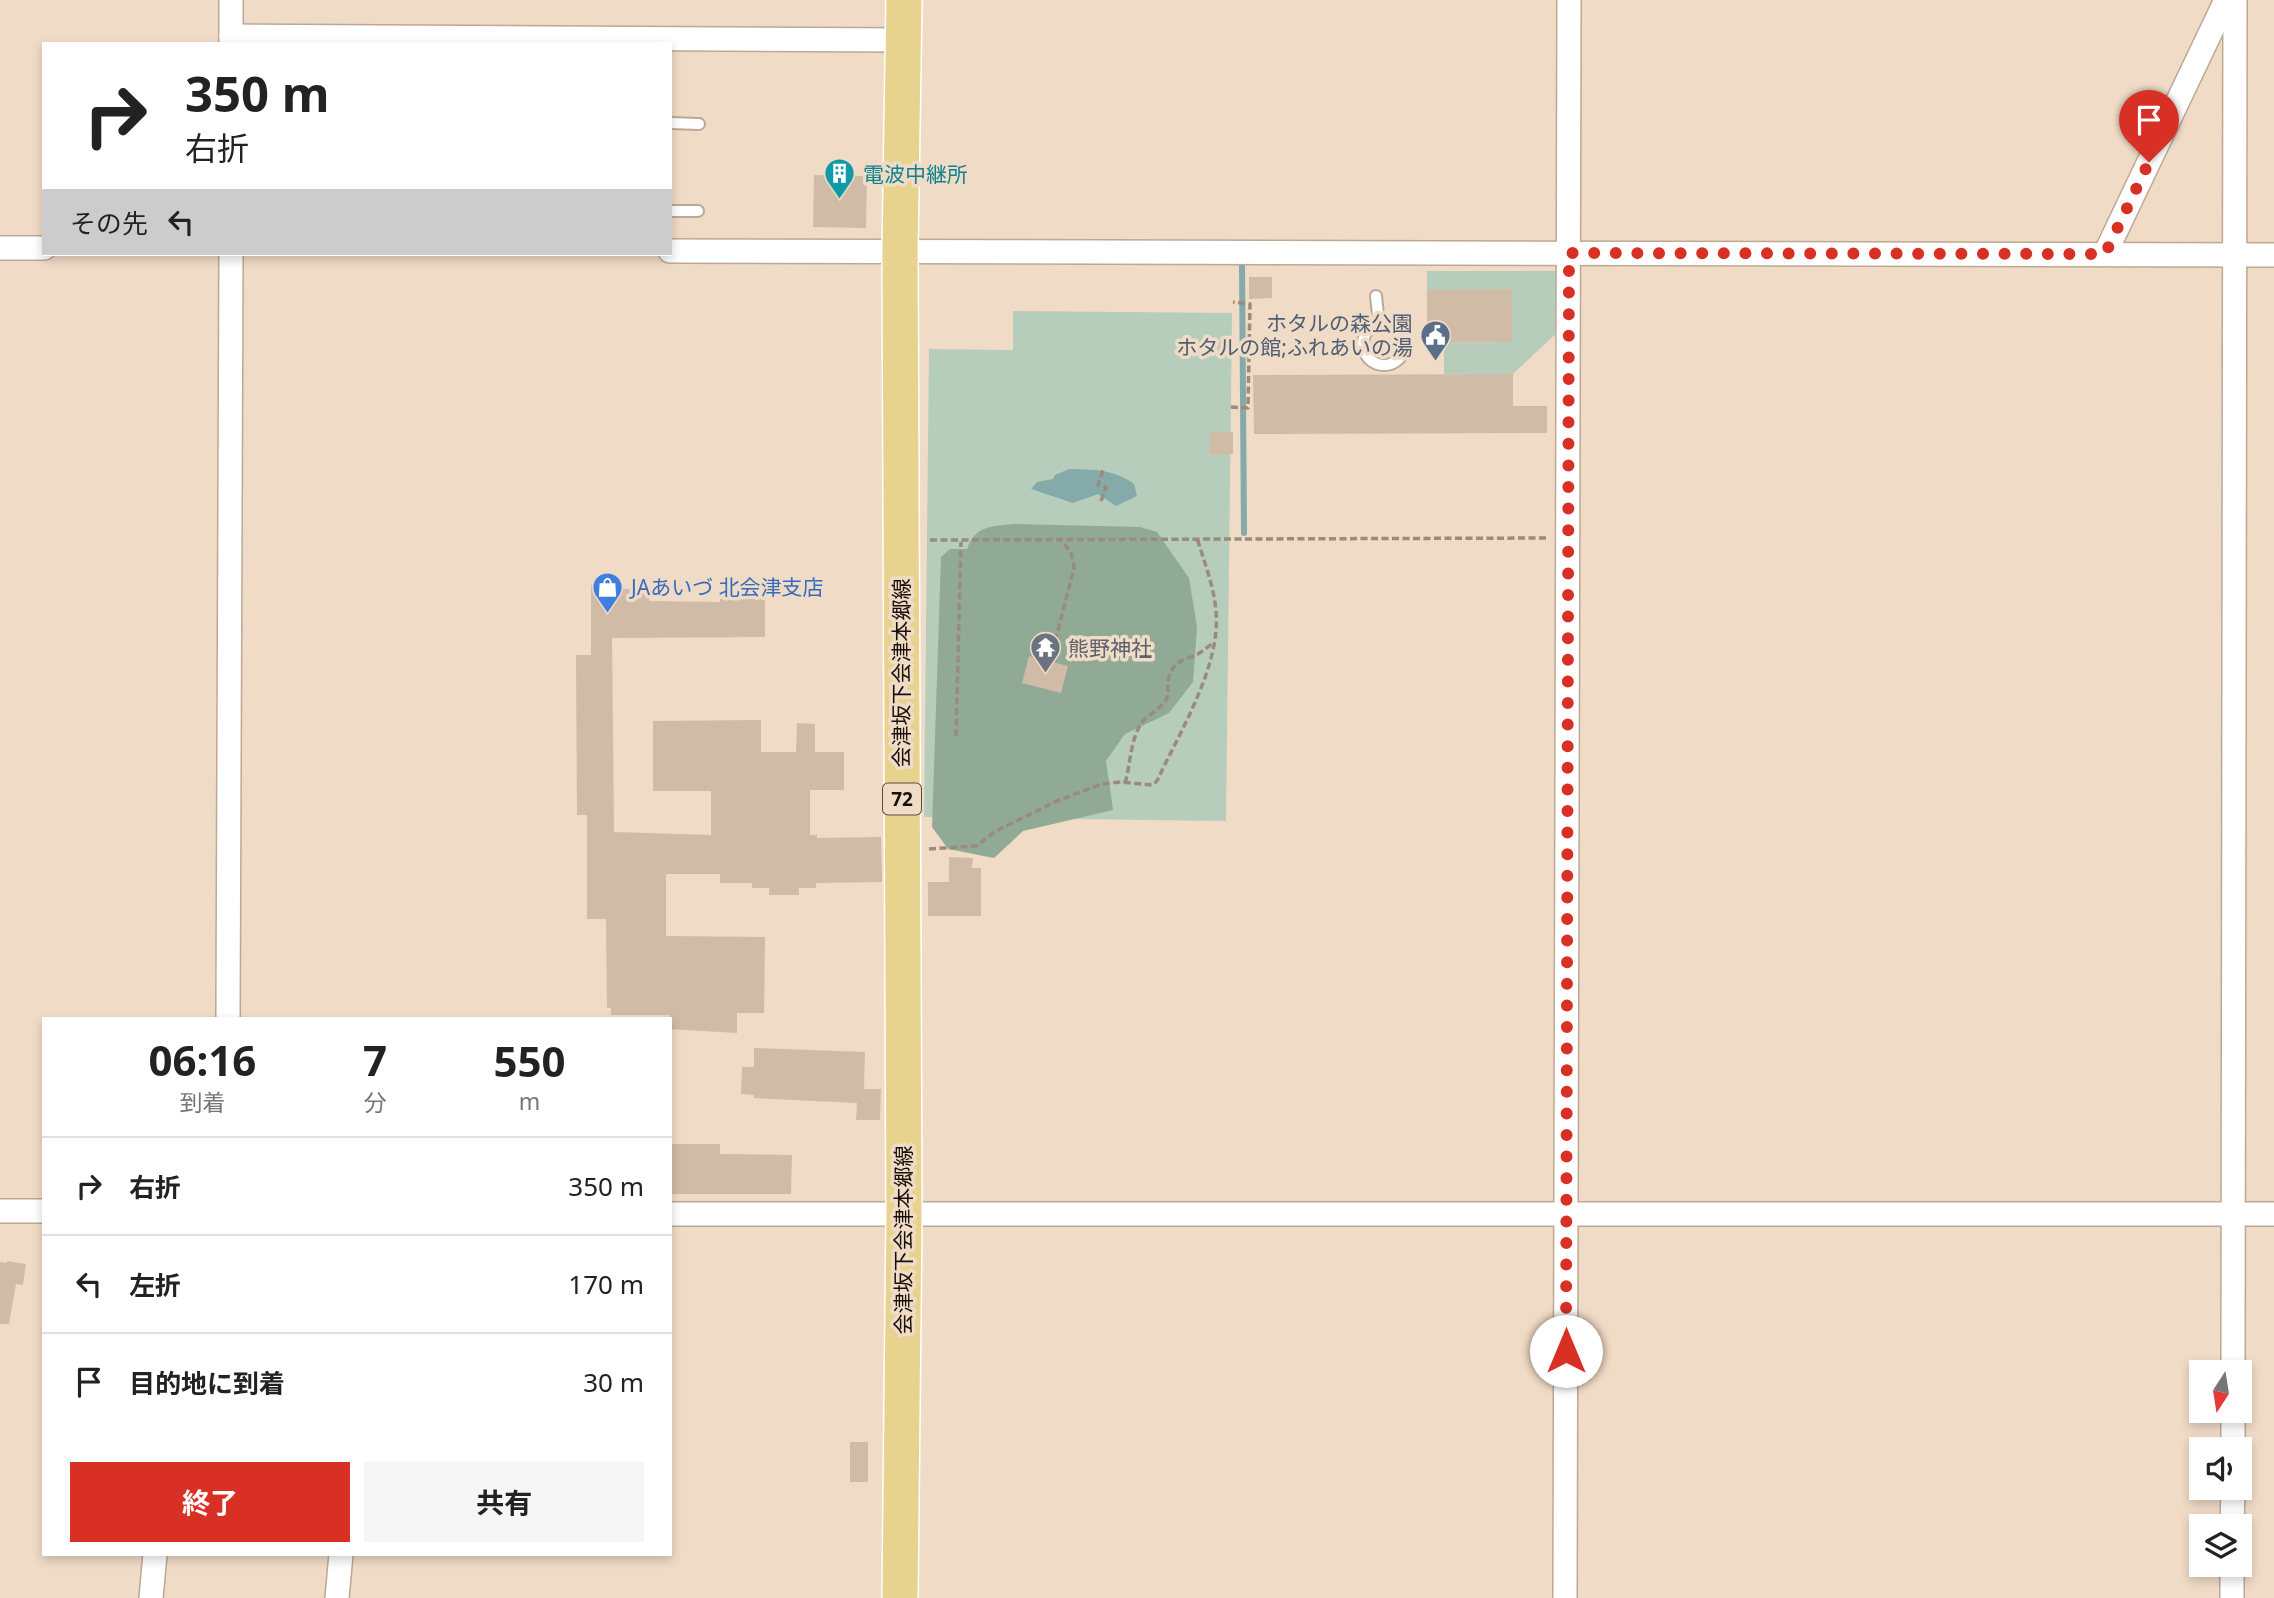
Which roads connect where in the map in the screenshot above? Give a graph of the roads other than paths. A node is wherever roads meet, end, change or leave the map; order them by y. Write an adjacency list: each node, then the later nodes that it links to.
1 (231, 0): 6 (street)
2 (904, 0): 7 (main road, 会津坂下会津本郷線 / 72)
3 (1569, 0): 16 (street)
4 (2226, 0): 17 (street)
5 (2235, 0): 18 (street)
6 (231, 40): 7 (street)
7 (904, 40): 15 (main road, 会津坂下会津本郷線 / 72)
8 (672, 123): 9 (lane)
9 (699, 124)
10 (672, 211): 11 (lane)
11 (698, 211)
12 (0, 248): 13 (street)
13 (42, 248)
14 (672, 251): 15 (street)
15 (900, 252): 16 (street); 30 (main road, 会津坂下会津本郷線 / 72)
16 (1569, 253): 17 (street); 27 (street)
17 (2105, 254): 18 (street)
18 (2234, 254): 19 (street); 28 (street)
19 (2274, 254)
20 (231, 256): 23 (street)
21 (1376, 296): 22 (lane)
22 (1378, 324)
23 (228, 1017)
24 (0, 1210): 25 (street)
25 (42, 1210)
26 (672, 1214): 30 (street)
27 (1567, 1214): 28 (street); 30 (street); 38 (street)
28 (2234, 1214): 29 (street); 31 (street)
29 (2274, 1214)
30 (904, 1215): 37 (main road, 会津坂下会津本郷線 / 72)
31 (2233, 1360)
32 (155, 1556): 35 (street)
33 (341, 1556): 36 (street)
34 (2232, 1577): 39 (street)
35 (151, 1598)
36 (337, 1598)
37 (900, 1598)
38 (1565, 1598)
39 (2232, 1598)

